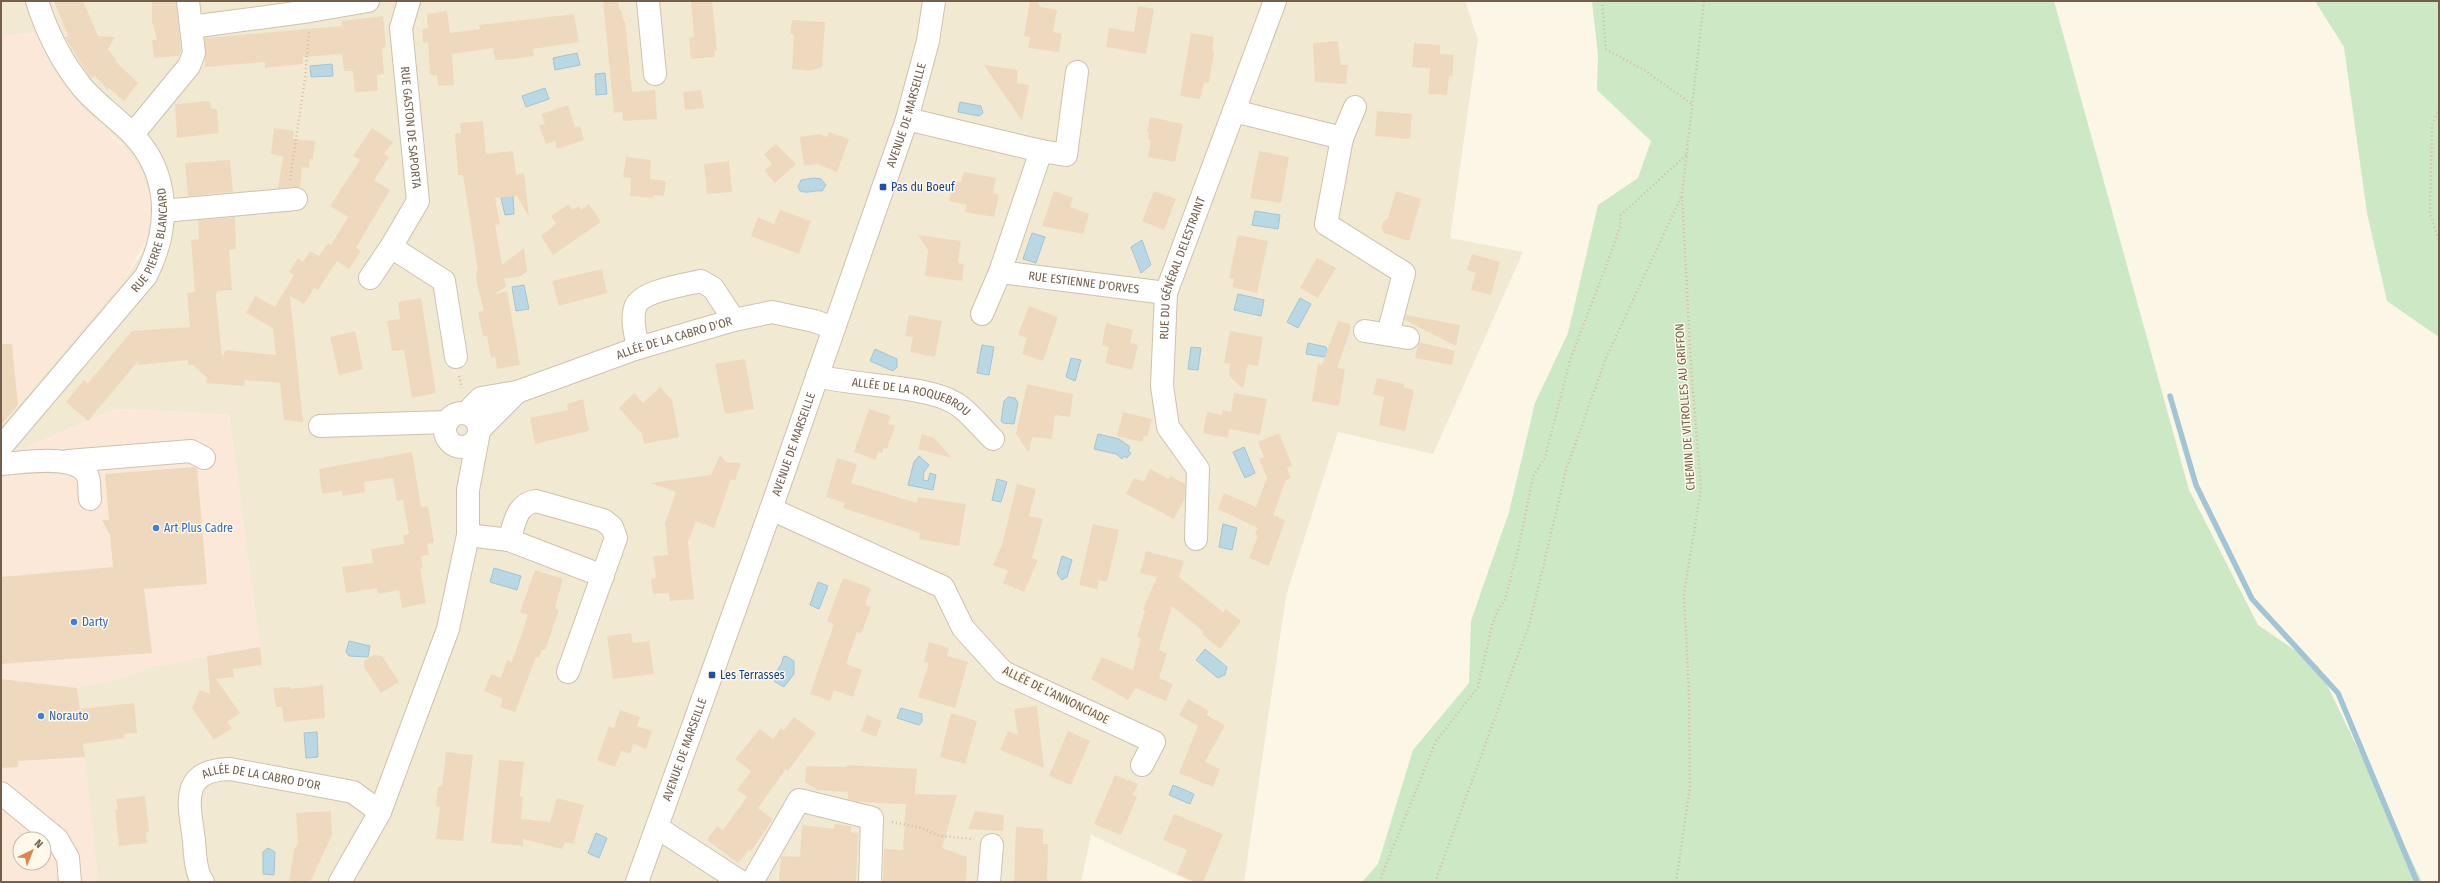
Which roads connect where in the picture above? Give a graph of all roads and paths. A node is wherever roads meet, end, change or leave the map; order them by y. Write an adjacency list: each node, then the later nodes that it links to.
1 (37, 1): 19 (street, RUE PIERRE BLANCARD)
2 (188, 1): 11 (street)
3 (368, 1): 10 (street)
4 (409, 1): 27 (street, RUE GASTON DE SAPORTA)
5 (648, 1): 13 (street)
6 (934, 1): 18 (street, AVENUE DE MARSEILLE)
7 (1275, 1): 17 (street, RUE DU GÉNÉRAL DELESTRAINT)
8 (1602, 1): 14 (path)
9 (1704, 1): 14 (path, CHEMIN DE VITROLLES AU GRIFFON)
10 (311, 6): 11 (street); 24 (path)
11 (191, 27): 19 (street)
12 (1077, 72): 21 (street)
13 (655, 74)
14 (1693, 106): 22 (path, CHEMIN DE VITROLLES AU GRIFFON)
15 (1355, 107): 20 (street)
16 (2439, 109): 26 (path)
17 (1234, 111): 20 (street); 30 (street, RUE DU GÉNÉRAL DELESTRAINT)
18 (907, 118): 21 (street); 33 (street, AVENUE DE MARSEILLE)
19 (133, 134): 25 (street, RUE PIERRE BLANCARD)
20 (1342, 138): 34 (street)
21 (1041, 151): 28 (street)
22 (1688, 154): 23 (path, CHEMIN DE VITROLLES AU GRIFFON); 67 (path)
23 (1682, 194): 68 (path); 69 (path, CHEMIN DE VITROLLES AU GRIFFON)
24 (292, 199): 25 (street)
25 (163, 211): 41 (street, RUE PIERRE BLANCARD)
26 (2439, 241)
27 (391, 247): 29 (street, RUE GASTON DE SAPORTA); 36 (street)
28 (1000, 272): 30 (street, RUE ESTIENNE D'ORVES); 31 (street)
29 (370, 278)
30 (1166, 293): 49 (street, RUE DU GÉNÉRAL DELESTRAINT)
31 (982, 314)
32 (734, 320): 33 (street, ALLÉE DE LA CABRO D'OR); 35 (street, ALLÉE DE LA CABRO D'OR); 35 (street)
33 (834, 328): 37 (street, AVENUE DE MARSEILLE)
34 (1365, 330)
35 (638, 348): 38 (street, ALLÉE DE LA CABRO D'OR)
36 (456, 357): 38 (path)
37 (817, 376): 40 (street, ALLÉE DE LA ROQUEBROU); 47 (street, AVENUE DE MARSEILLE)
38 (466, 423): 39 (street); 45 (street); 45 (street)
39 (320, 426)
40 (993, 439)
41 (1, 447)
42 (204, 458): 43 (street)
43 (68, 461): 44 (street); 46 (street)
44 (1, 464)
45 (468, 490): 48 (street)
46 (90, 499)
47 (771, 509): 53 (street, ALLÉE DE L’ANNONCIADE); 57 (street, AVENUE DE MARSEILLE)
48 (468, 534): 50 (street); 55 (street)
49 (1196, 539)
50 (509, 540): 51 (street); 51 (street)
51 (603, 576): 52 (street)
52 (568, 672)
53 (1142, 765)
54 (1, 793): 59 (street)
55 (380, 812): 60 (street, ALLÉE DE LA CABRO D'OR); 61 (street)
56 (872, 818): 58 (path); 64 (street); 65 (street)
57 (658, 828): 62 (street, AVENUE DE MARSEILLE); 63 (street)
58 (992, 845): 66 (street)
59 (70, 882)
60 (203, 882)
61 (340, 882)
62 (637, 882)
63 (741, 882)
64 (752, 882)
65 (870, 882)
66 (989, 882)
67 (1379, 882)
68 (1435, 882)
69 (1676, 882)

